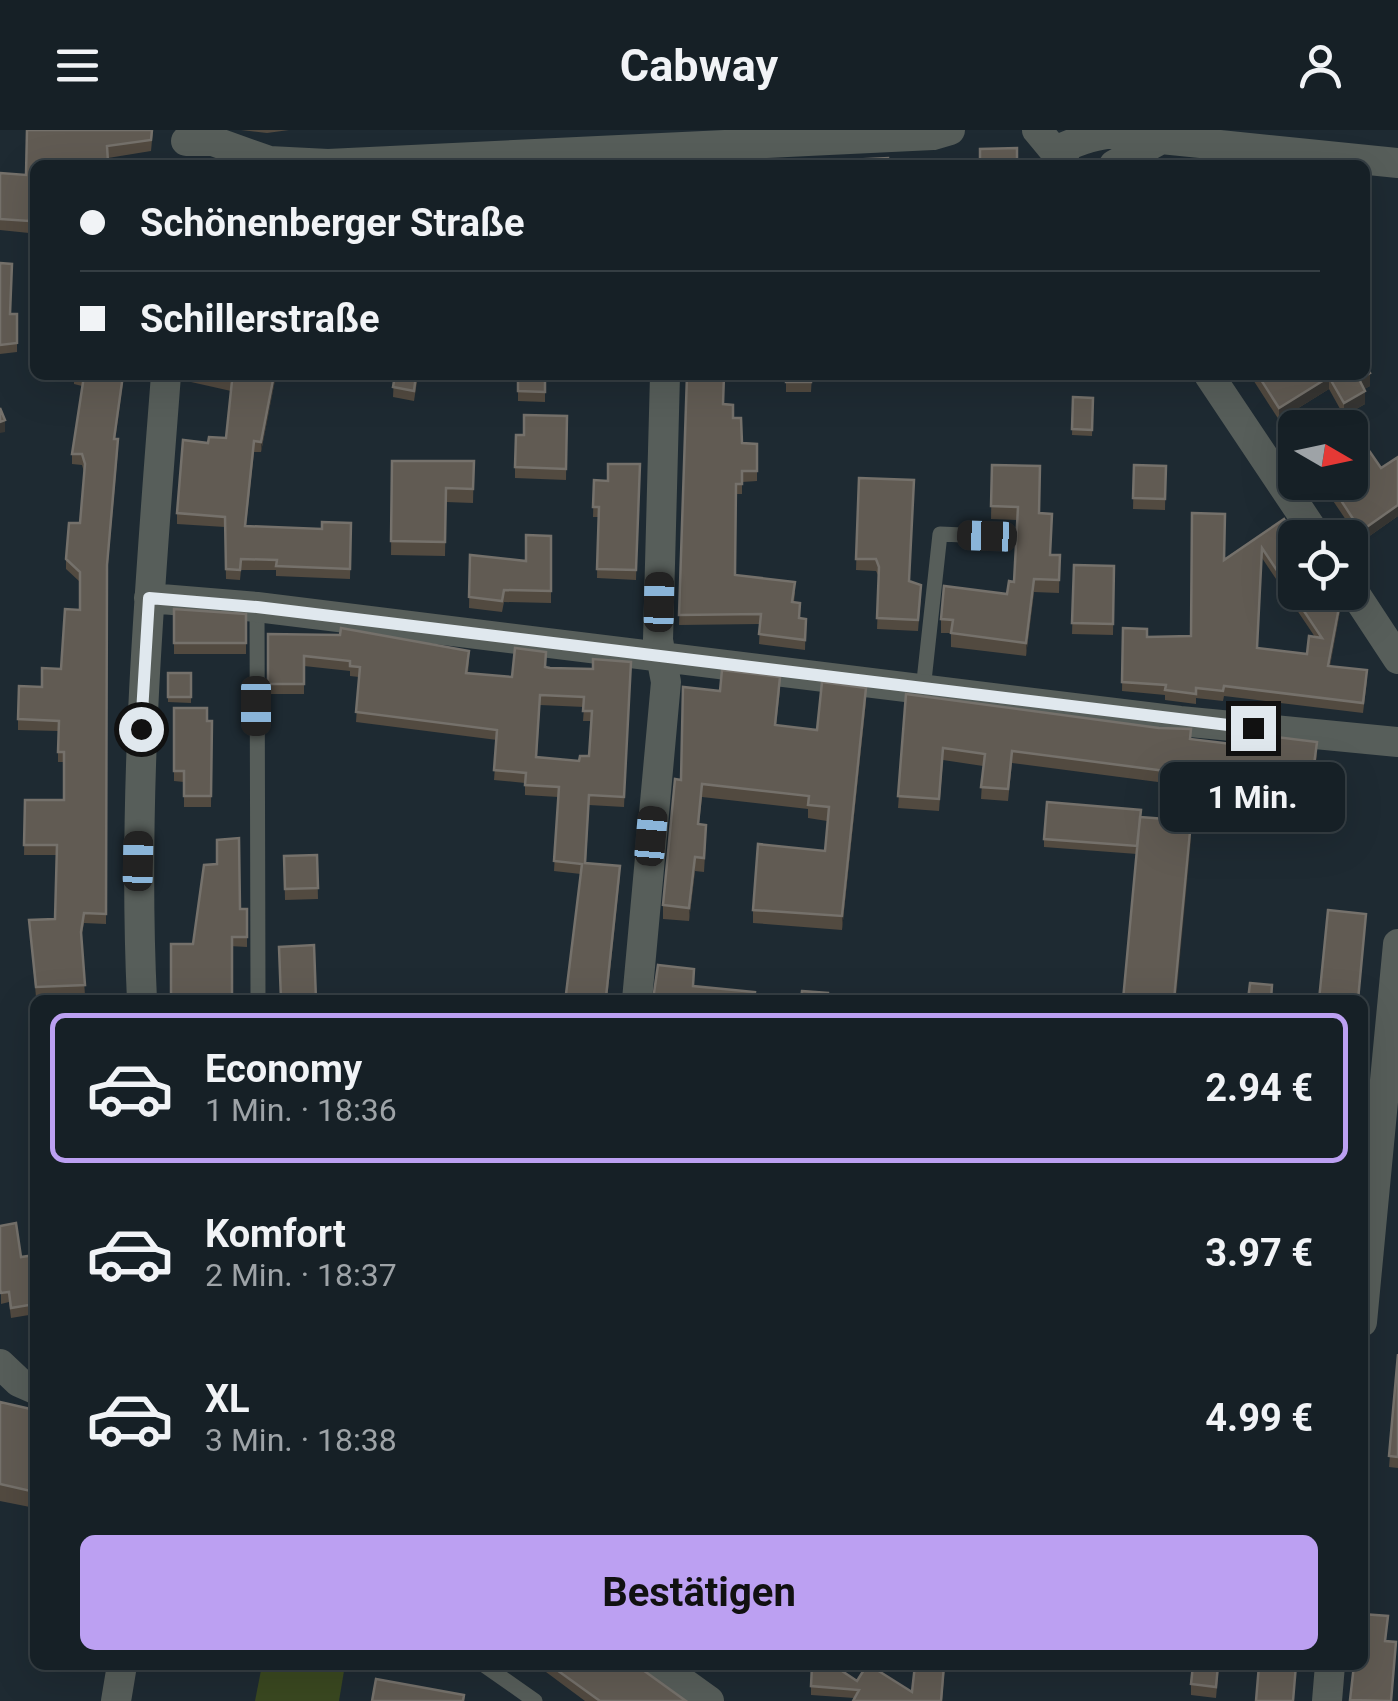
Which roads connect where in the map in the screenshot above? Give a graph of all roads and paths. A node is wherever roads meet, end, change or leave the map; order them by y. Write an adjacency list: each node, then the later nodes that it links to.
1 (950, 130): 6 (street)
2 (1161, 139): 5 (street); 9 (street); 10 (street)
3 (560, 141): 6 (street); 8 (street)
4 (185, 145): 7 (street)
5 (1053, 149)
6 (670, 156)
7 (262, 160)
8 (486, 160)
9 (1123, 160)
10 (1368, 160)
11 (1370, 160): 12 (street)
12 (1398, 163)
13 (166, 380): 18 (street)
14 (665, 380): 21 (street)
15 (1212, 380): 16 (street)
16 (1306, 520)
17 (987, 536): 23 (lane)
18 (149, 598): 19 (street); 26 (street)
19 (257, 607): 21 (street); 27 (lane)
20 (1366, 610): 22 (street)
21 (662, 657): 23 (street); 28 (street)
22 (1398, 659)
23 (923, 690): 24 (street)
24 (1398, 742)
25 (1398, 944): 29 (street)
26 (142, 995)
27 (258, 995)
28 (637, 995)
29 (1368, 1253)
30 (0, 1364): 31 (street)
31 (30, 1387)
32 (121, 1670): 36 (street)
33 (491, 1670): 37 (lane)
34 (667, 1670): 38 (street)
35 (1330, 1670): 39 (street)
36 (116, 1701)
37 (535, 1701)
38 (709, 1701)
39 (1327, 1701)

